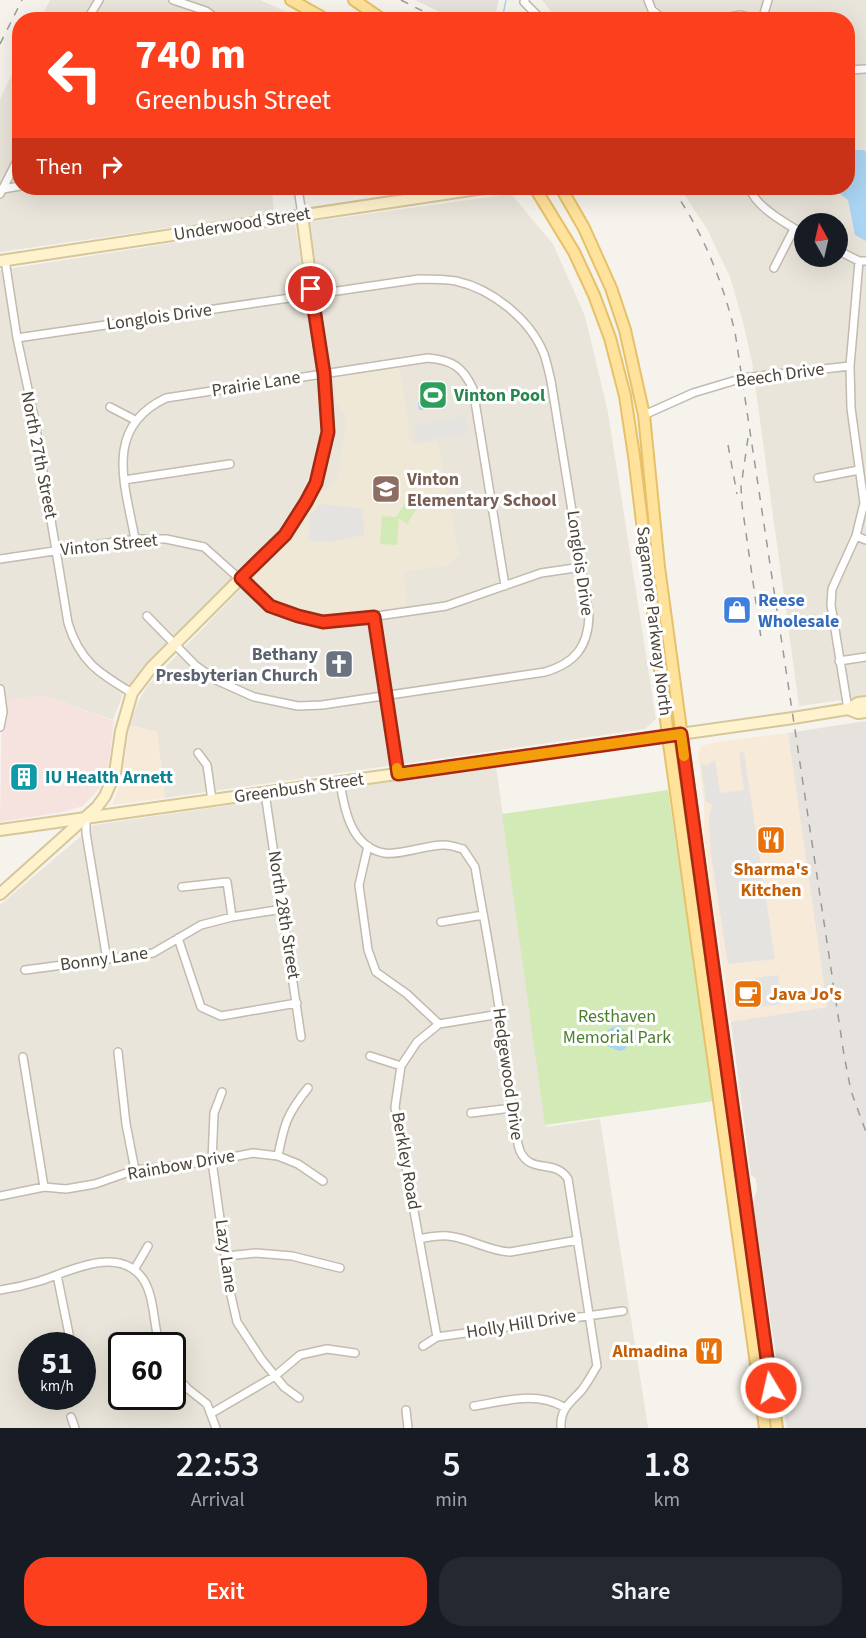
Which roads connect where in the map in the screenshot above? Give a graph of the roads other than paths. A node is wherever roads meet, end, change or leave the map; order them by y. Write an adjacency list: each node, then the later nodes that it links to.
1 (173, 0): 5 (street)
2 (291, 0): 6 (main road)
3 (354, 0): 7 (main road)
4 (525, 0): 8 (street)
5 (207, 12)
6 (313, 12)
7 (371, 12)
8 (534, 12)
9 (12, 171): 10 (street)
10 (2, 191)
11 (298, 195): 16 (street)
12 (435, 195): 16 (street, Underwood Street)
13 (539, 195): 54 (main road, Sagamore Parkway North)
14 (565, 195): 27 (main road, Sagamore Parkway North)
15 (753, 195): 17 (street)
16 (302, 214): 19 (street, Underwood Street); 22 (street)
17 (794, 229): 21 (street)
18 (848, 255): 20 (street)
19 (2, 260): 23 (street, North 27th Street)
20 (862, 261): 24 (street)
21 (774, 268)
22 (312, 295): 23 (street, Longlois Drive); 25 (street); 38 (street, Longlois Drive)
23 (16, 338): 36 (street, North 27th Street)
24 (850, 366): 27 (street, Beech Drive); 30 (street)
25 (324, 373): 28 (street, Prairie Lane); 39 (street); 40 (street, Prairie Lane)
26 (110, 407): 28 (street)
27 (644, 415): 53 (main road, Sagamore Parkway North)
28 (135, 420): 32 (street, Prairie Lane)
29 (230, 464): 32 (street)
30 (859, 470): 31 (street); 33 (street)
31 (819, 478)
32 (124, 480): 34 (street, Prairie Lane)
33 (856, 536): 35 (street); 45 (street)
34 (135, 539): 36 (street, Vinton Street); 39 (street, Vinton Street)
35 (866, 540)
36 (56, 550): 37 (street, Vinton Street); 47 (street, North 27th Street)
37 (0, 559)
38 (582, 567): 40 (street, Vinton Street); 48 (street, Longlois Drive)
39 (241, 578): 42 (street, Vinton Street); 43 (street)
40 (506, 586): 42 (street, Vinton Street)
41 (147, 616): 43 (street, Longlois Drive)
42 (374, 617): 48 (street)
43 (175, 644): 47 (street); 48 (street, Longlois Drive)
44 (866, 657): 45 (street)
45 (839, 661): 50 (street)
46 (0, 689): 52 (street)
47 (132, 693): 60 (street)
48 (386, 695): 56 (street)
49 (866, 702): 50 (street, Greenbush Street)
50 (848, 709): 51 (street, Greenbush Street); 53 (street, Greenbush Street)
51 (866, 712)
52 (0, 726)
53 (681, 734): 54 (street, Greenbush Street); 118 (main road, Sagamore Parkway North)
54 (668, 736): 56 (street, Greenbush Street); 117 (main road, Sagamore Parkway North)
55 (198, 753): 59 (street)
56 (398, 774): 57 (street, Greenbush Street)
57 (340, 782): 58 (street, Greenbush Street); 62 (street)
58 (265, 792): 59 (street, Greenbush Street); 65 (street, North 28th Street)
59 (212, 800): 60 (street, Greenbush Street)
60 (86, 819): 61 (street, Greenbush Street); 64 (street); 70 (street)
61 (0, 830)
62 (368, 846): 66 (street, Hedgewood Drive); 74 (street)
63 (182, 887): 67 (street)
64 (0, 894)
65 (283, 909): 67 (street, Bonny Lane); 72 (street, North 28th Street)
66 (483, 915): 68 (street); 73 (street, Hedgewood Drive)
67 (232, 917): 69 (street, Bonny Lane)
68 (441, 921)
69 (178, 938): 70 (street, Bonny Lane); 72 (street)
70 (107, 960): 71 (street, Bonny Lane)
71 (25, 970)
72 (297, 1003): 75 (street, North 28th Street)
73 (500, 1014): 74 (street); 82 (street, Hedgewood Drive)
74 (439, 1024): 79 (street, Berkley Road)
75 (301, 1037)
76 (118, 1052): 86 (street)
77 (370, 1056): 79 (street)
78 (23, 1057): 88 (street)
79 (401, 1066): 90 (street, Berkley Road)
80 (308, 1088): 84 (street)
81 (222, 1092): 85 (street, Lazy Lane)
82 (512, 1108): 83 (street); 91 (street, Hedgewood Drive)
83 (471, 1113)
84 (278, 1156): 85 (street, Rainbow Drive); 87 (street, Rainbow Drive)
85 (212, 1161): 86 (street, Rainbow Drive); 93 (street, Lazy Lane)
86 (135, 1170): 88 (street, Rainbow Drive)
87 (323, 1181)
88 (45, 1187): 89 (street, Rainbow Drive)
89 (0, 1196)
90 (419, 1239): 91 (street); 102 (street, Berkley Road)
91 (578, 1240): 99 (street, Hedgewood Drive)
92 (148, 1246): 95 (street)
93 (226, 1256): 94 (street); 105 (street, Lazy Lane)
94 (340, 1269)
95 (134, 1270): 96 (street); 101 (street)
96 (57, 1275): 97 (street); 100 (street)
97 (0, 1290)
98 (623, 1311): 99 (street, Holly Hill Drive)
99 (590, 1314): 102 (street, Holly Hill Drive); 109 (street, Hedgewood Drive)
100 (69, 1332)
101 (156, 1332)
102 (438, 1337): 103 (street, Holly Hill Drive)
103 (423, 1346)
104 (355, 1353): 105 (street)
105 (275, 1376): 107 (street, Lazy Lane); 111 (street)
106 (186, 1387): 111 (street)
107 (299, 1398)
108 (474, 1406): 109 (street)
109 (564, 1407): 116 (street)
110 (406, 1410): 115 (street)
111 (212, 1413): 114 (street)
112 (71, 1417): 113 (street)
113 (75, 1428)
114 (216, 1428)
115 (408, 1428)
116 (561, 1428)
117 (765, 1428)
118 (777, 1428)

